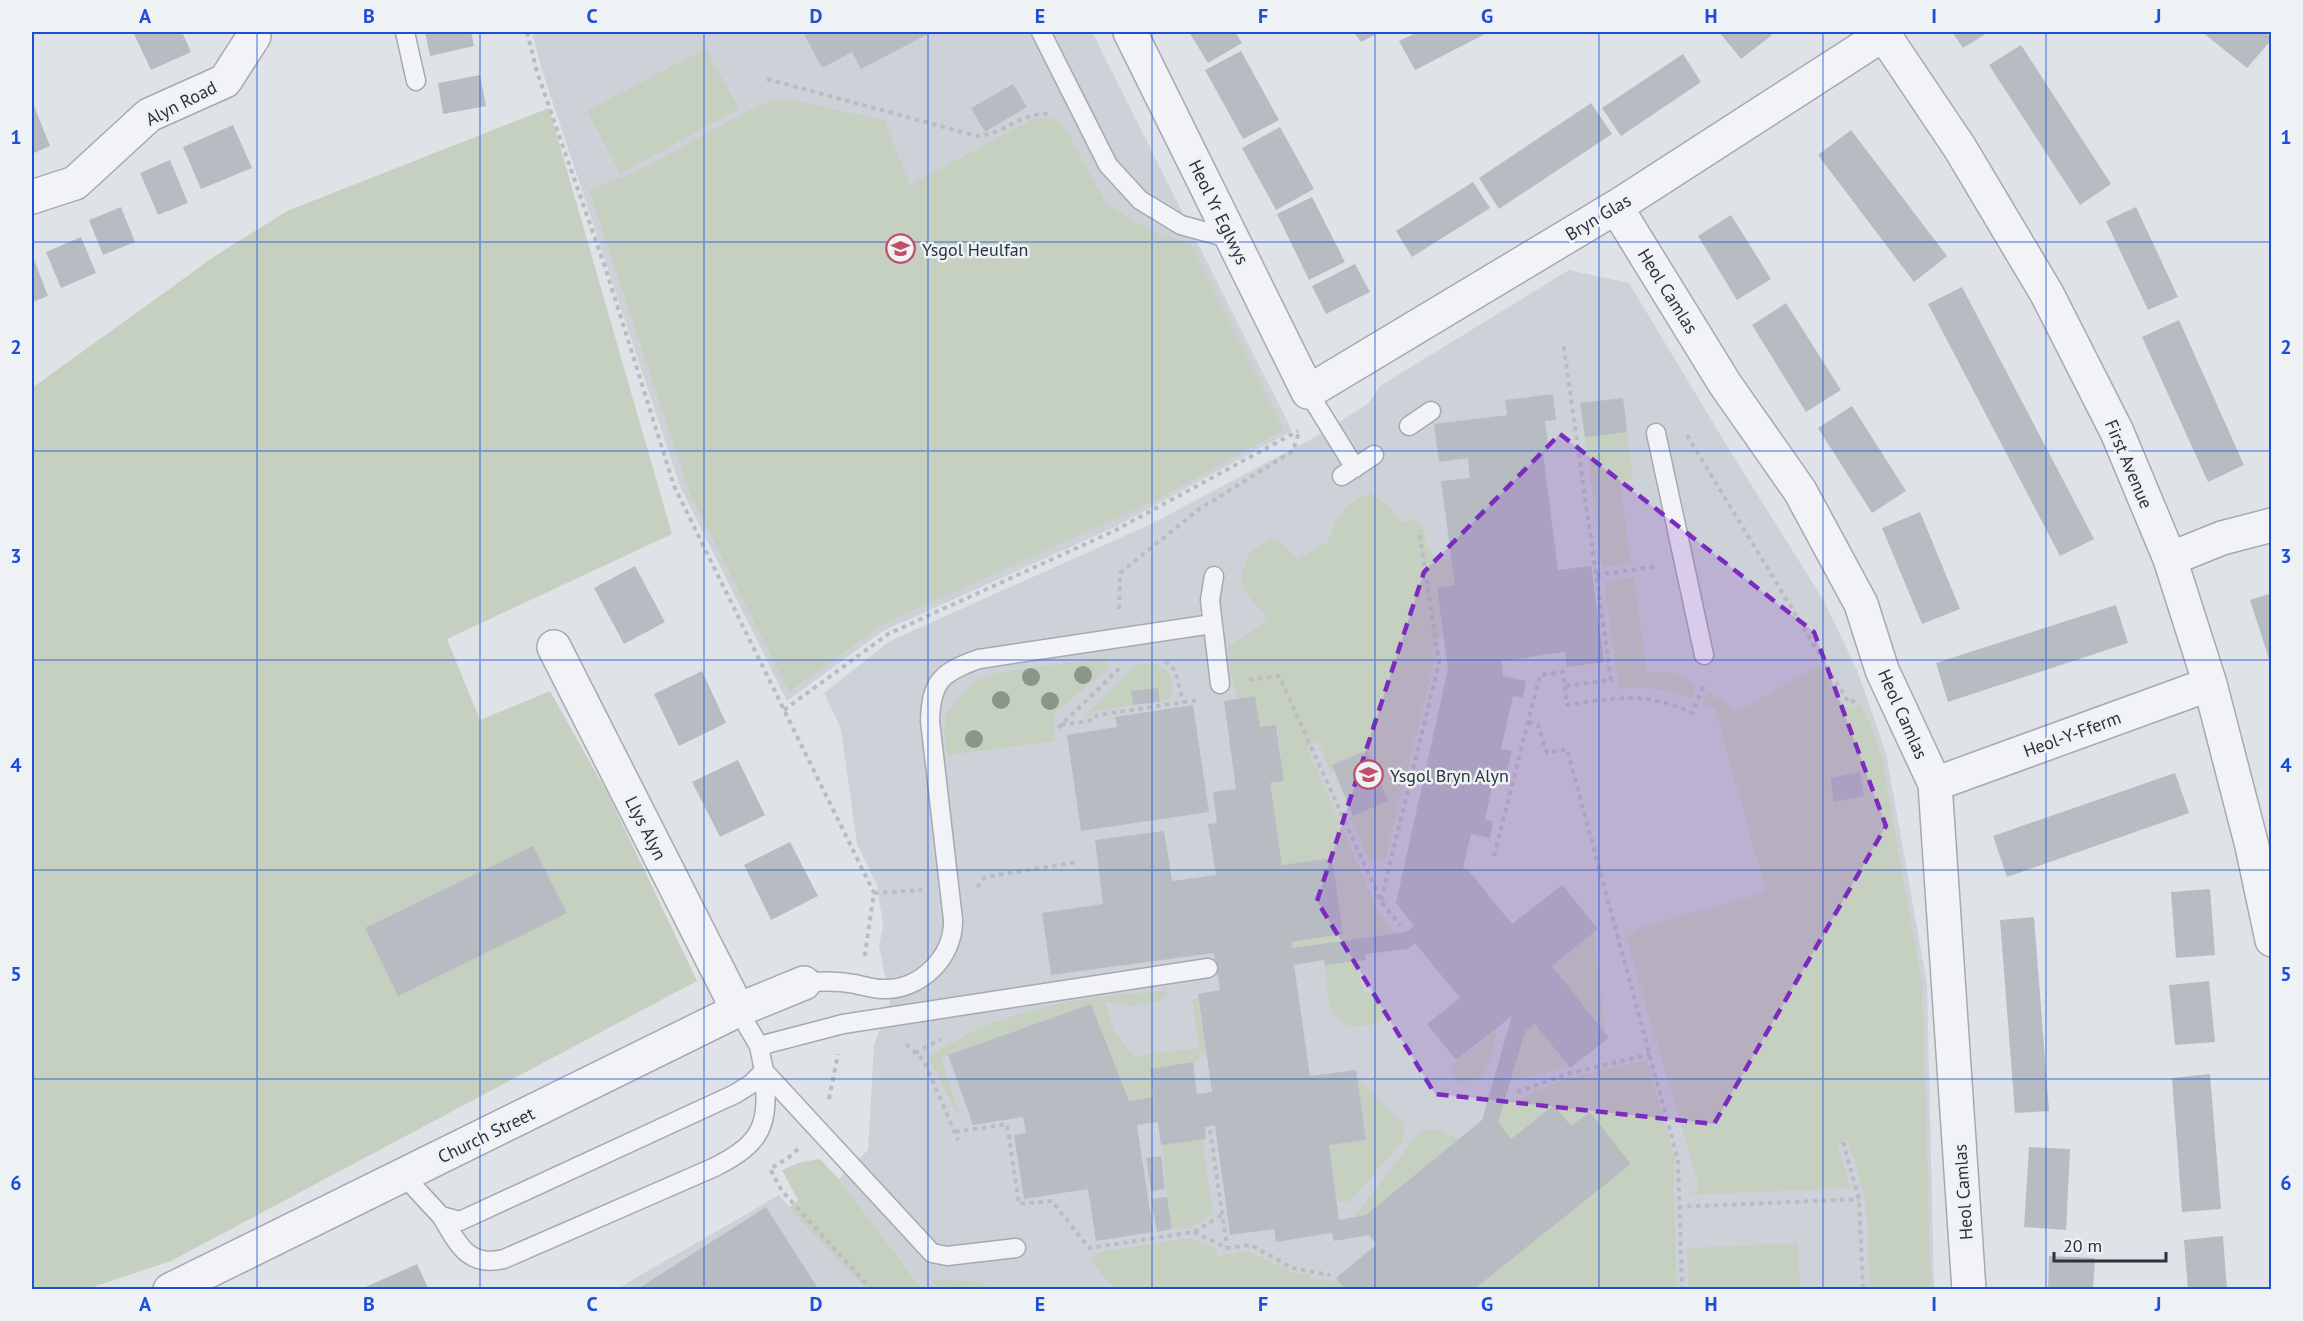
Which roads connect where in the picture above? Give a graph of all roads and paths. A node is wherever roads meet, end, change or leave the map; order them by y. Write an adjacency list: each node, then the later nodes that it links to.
1 (254, 32): 10 (street, Alyn Road)
2 (405, 32): 8 (lane)
3 (527, 32): 38 (path)
4 (1041, 32): 12 (lane)
5 (1130, 32): 12 (street, Heol Yr Eglwys)
6 (1883, 33): 11 (street, Bryn Glas); 22 (street, First Avenue)
7 (767, 79): 9 (path)
8 (416, 81)
9 (1055, 116)
10 (32, 198)
11 (1616, 207): 14 (street, Bryn Glas); 32 (street, Heol Camlas)
12 (1232, 239): 14 (street, Heol Yr Eglwys)
13 (1563, 342): 24 (path)
14 (1308, 392): 17 (path); 19 (lane)
15 (1431, 411): 16 (lane)
16 (1409, 426)
17 (1299, 431): 26 (path); 38 (path)
18 (1657, 437): 23 (lane); 32 (path)
19 (1374, 455)
20 (2271, 525): 22 (street)
21 (1419, 530): 42 (path)
22 (2170, 559): 34 (street, First Avenue)
23 (1684, 562): 24 (path); 29 (lane)
24 (1596, 575): 35 (path)
25 (1214, 576): 27 (lane)
26 (1119, 618)
27 (1212, 624): 33 (lane); 47 (lane)
28 (554, 647): 48 (street, Llys Alyn)
29 (1704, 655): 35 (path)
30 (1156, 658): 37 (path)
31 (1124, 664): 37 (path)
32 (1882, 670): 40 (street, Heol Camlas)
33 (1220, 684): 42 (path)
34 (2210, 684): 40 (street, Heol-Y-Fferm); 44 (street, First Avenue)
35 (1565, 686): 39 (path)
36 (1202, 699): 37 (path)
37 (1183, 702)
38 (784, 710): 45 (path)
39 (1528, 722): 41 (path); 51 (path)
40 (1935, 784): 70 (street, Heol Camlas)
41 (1494, 856)
42 (1381, 900): 43 (path)
43 (1400, 925)
44 (2271, 940)
45 (854, 959)
46 (1208, 968): 49 (lane)
47 (804, 983): 48 (street, Church Street)
48 (738, 1010): 50 (lane); 58 (street, Church Street)
49 (876, 1019): 50 (lane); 55 (path)
50 (759, 1046): 52 (lane)
51 (1650, 1054): 53 (path); 60 (path)
52 (764, 1071): 62 (lane); 62 (lane); 64 (lane)
53 (1517, 1092)
54 (1210, 1130): 61 (path)
55 (955, 1132): 56 (path); 63 (path)
56 (958, 1140)
57 (1842, 1142): 59 (path)
58 (404, 1176): 62 (lane); 67 (street, Church Street)
59 (1859, 1199): 60 (path); 69 (path)
60 (1678, 1207): 68 (path)
61 (1222, 1215): 63 (path); 65 (path)
62 (441, 1216)
63 (1194, 1232): 65 (path)
64 (1016, 1248)
65 (1227, 1248): 66 (path)
66 (1330, 1275)
67 (170, 1290)
68 (1682, 1290)
69 (1863, 1290)
70 (1969, 1290)

